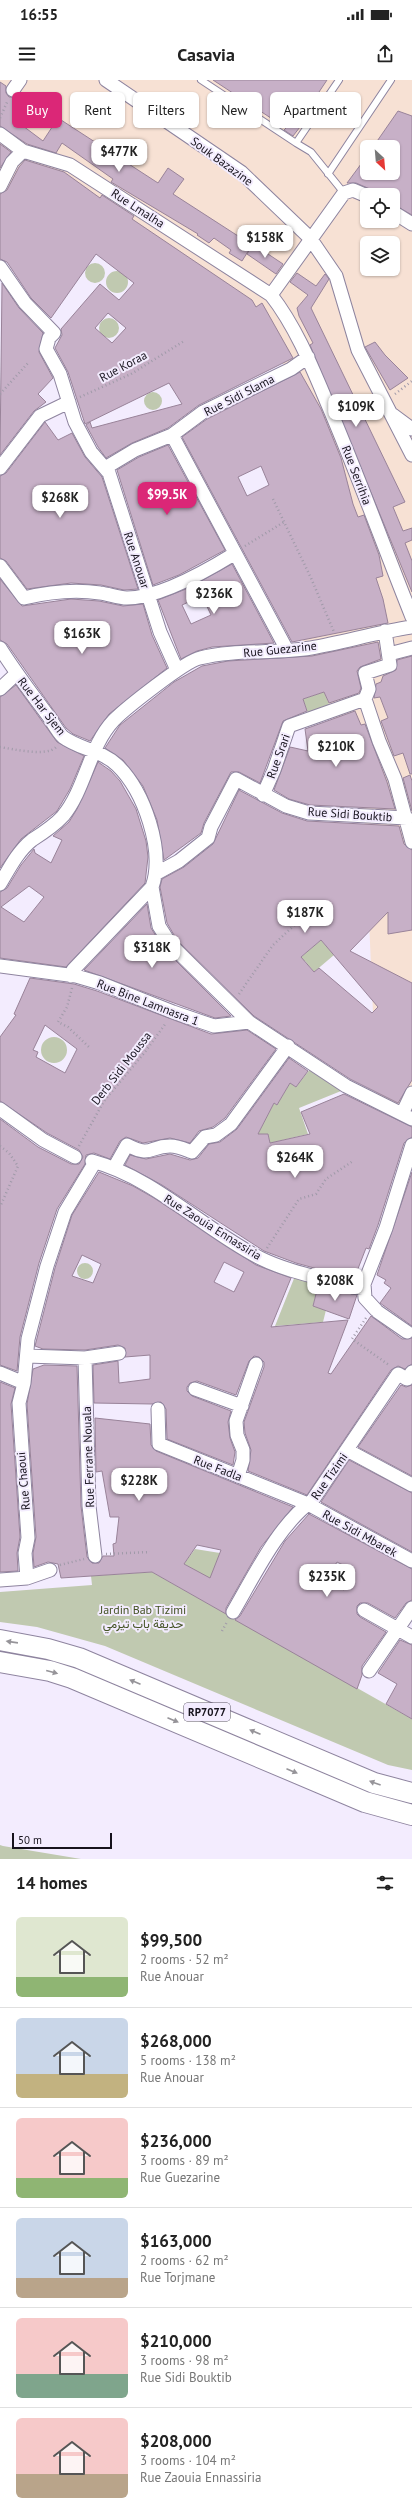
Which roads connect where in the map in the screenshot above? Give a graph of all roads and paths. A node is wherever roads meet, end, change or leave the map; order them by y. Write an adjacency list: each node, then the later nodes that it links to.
1 (106, 80): 16 (street, Souk Bazazine)
2 (201, 80): 8 (lane)
3 (339, 80): 8 (lane)
4 (391, 80): 10 (lane)
5 (16, 85): 6 (path)
6 (0, 118)
7 (0, 134): 9 (street, Rue Lmalha)
8 (296, 143): 10 (lane)
9 (23, 151): 11 (street); 18 (street, Rue Lmalha)
10 (328, 174): 12 (lane)
11 (0, 186)
12 (344, 193): 13 (street); 16 (street)
13 (360, 193)
14 (400, 216): 15 (street)
15 (412, 224)
16 (310, 238): 18 (street); 25 (street, Souk Bazazine)
17 (0, 267): 24 (street, Rue Anouar)
18 (271, 294): 20 (street, Rue Serrihia)
19 (184, 342): 24 (path, Rue Koraa)
20 (308, 357): 27 (street, Rue Sidi Slama); 36 (street, Rue Serrihia)
21 (28, 363): 23 (path)
22 (412, 381): 25 (path)
23 (0, 394)
24 (69, 402): 29 (street); 30 (street, Rue Anouar)
25 (385, 406): 26 (street); 28 (street, Souk Bazazine)
26 (412, 429)
27 (172, 435): 30 (street, Rue Sidi Slama); 33 (street)
28 (412, 455)
29 (0, 468)
30 (105, 468): 35 (street, Rue Anouar)
31 (273, 499): 32 (path)
32 (284, 522): 33 (path); 39 (path)
33 (234, 554): 35 (street); 42 (street)
34 (0, 566): 35 (street)
35 (148, 594): 44 (street, Rue Anouar)
36 (412, 617)
37 (412, 627): 38 (street, Rue Guezarine)
38 (385, 631): 39 (street, Rue Guezarine); 43 (street)
39 (337, 642): 42 (street, Rue Guezarine)
40 (0, 648): 45 (street, Rue Har Sjem)
41 (412, 648): 43 (street)
42 (287, 650): 44 (street, Rue Guezarine)
43 (389, 654): 47 (street)
44 (177, 670): 50 (street, Rue Guezarine)
45 (16, 674): 46 (street); 48 (street, Rue Har Sjem)
46 (0, 689)
47 (365, 699): 51 (street, Rue Srari); 52 (street)
48 (63, 736): 49 (path); 50 (street, Rue Har Sjem)
49 (0, 747)
50 (95, 750): 54 (street, Rue Har Sjem); 55 (street, Rue Guezarine)
51 (263, 795): 52 (street, Rue Sidi Bouktib); 54 (street, Rue Sidi Bouktib)
52 (407, 818): 53 (street)
53 (412, 842)
54 (157, 873): 56 (street)
55 (0, 884)
56 (152, 887): 59 (street); 60 (street)
57 (312, 909): 60 (path)
58 (0, 966): 59 (street, Rue Bine Lamnasra 1)
59 (73, 976): 61 (street, Rue Bine Lamnasra 1); 64 (path)
60 (232, 1004): 62 (street)
61 (173, 1012): 62 (street, Rue Bine Lamnasra 1); 70 (path, Derb Sidi Moussa)
62 (250, 1022): 63 (street)
63 (288, 1046): 67 (street); 73 (street)
64 (89, 1047)
65 (412, 1093): 67 (street)
66 (0, 1109): 70 (street)
67 (407, 1117)
68 (412, 1145): 76 (street)
69 (0, 1146): 74 (path)
70 (74, 1156)
71 (353, 1161): 75 (path)
72 (93, 1162): 73 (street, Rue Zaouia Ennassiria); 80 (street, Rue Chaoui)
73 (114, 1168): 75 (street, Rue Zaouia Ennassiria)
74 (0, 1207)
75 (261, 1258): 76 (street, Rue Zaouia Ennassiria)
76 (363, 1288): 77 (street)
77 (375, 1309): 78 (street); 85 (path)
78 (407, 1332)
79 (119, 1353): 81 (street)
80 (27, 1356): 81 (street); 86 (street, Rue Chaoui)
81 (85, 1358): 94 (street, Rue Ferrane Nouala)
82 (256, 1364): 88 (street)
83 (412, 1372): 85 (street)
84 (0, 1373): 86 (street)
85 (398, 1374): 90 (street, Rue Tizimi)
86 (24, 1383): 97 (street, Rue Chaoui)
87 (195, 1389): 88 (street)
88 (242, 1406): 91 (street)
89 (158, 1409): 91 (street, Rue Fadla)
90 (347, 1450): 92 (street); 93 (street, Rue Tizimi)
91 (238, 1476): 93 (street, Rue Fadla)
92 (412, 1486)
93 (308, 1504): 95 (street, Rue Sidi Mbarek); 101 (street, Rue Tizimi)
94 (95, 1556)
95 (412, 1561)
96 (50, 1570): 97 (street)
97 (27, 1578): 98 (street)
98 (0, 1580)
99 (412, 1608): 103 (street)
100 (364, 1610): 103 (street)
101 (234, 1612)
102 (226, 1624): 104 (path)
103 (398, 1628): 105 (street); 108 (street)
104 (222, 1631)
105 (412, 1637)
106 (0, 1640): 109 (main road, RP7077, one-way to 106)
107 (0, 1662): 110 (main road, RP7077, one-way to 110)
108 (369, 1671)
109 (412, 1793)
110 (412, 1815)

